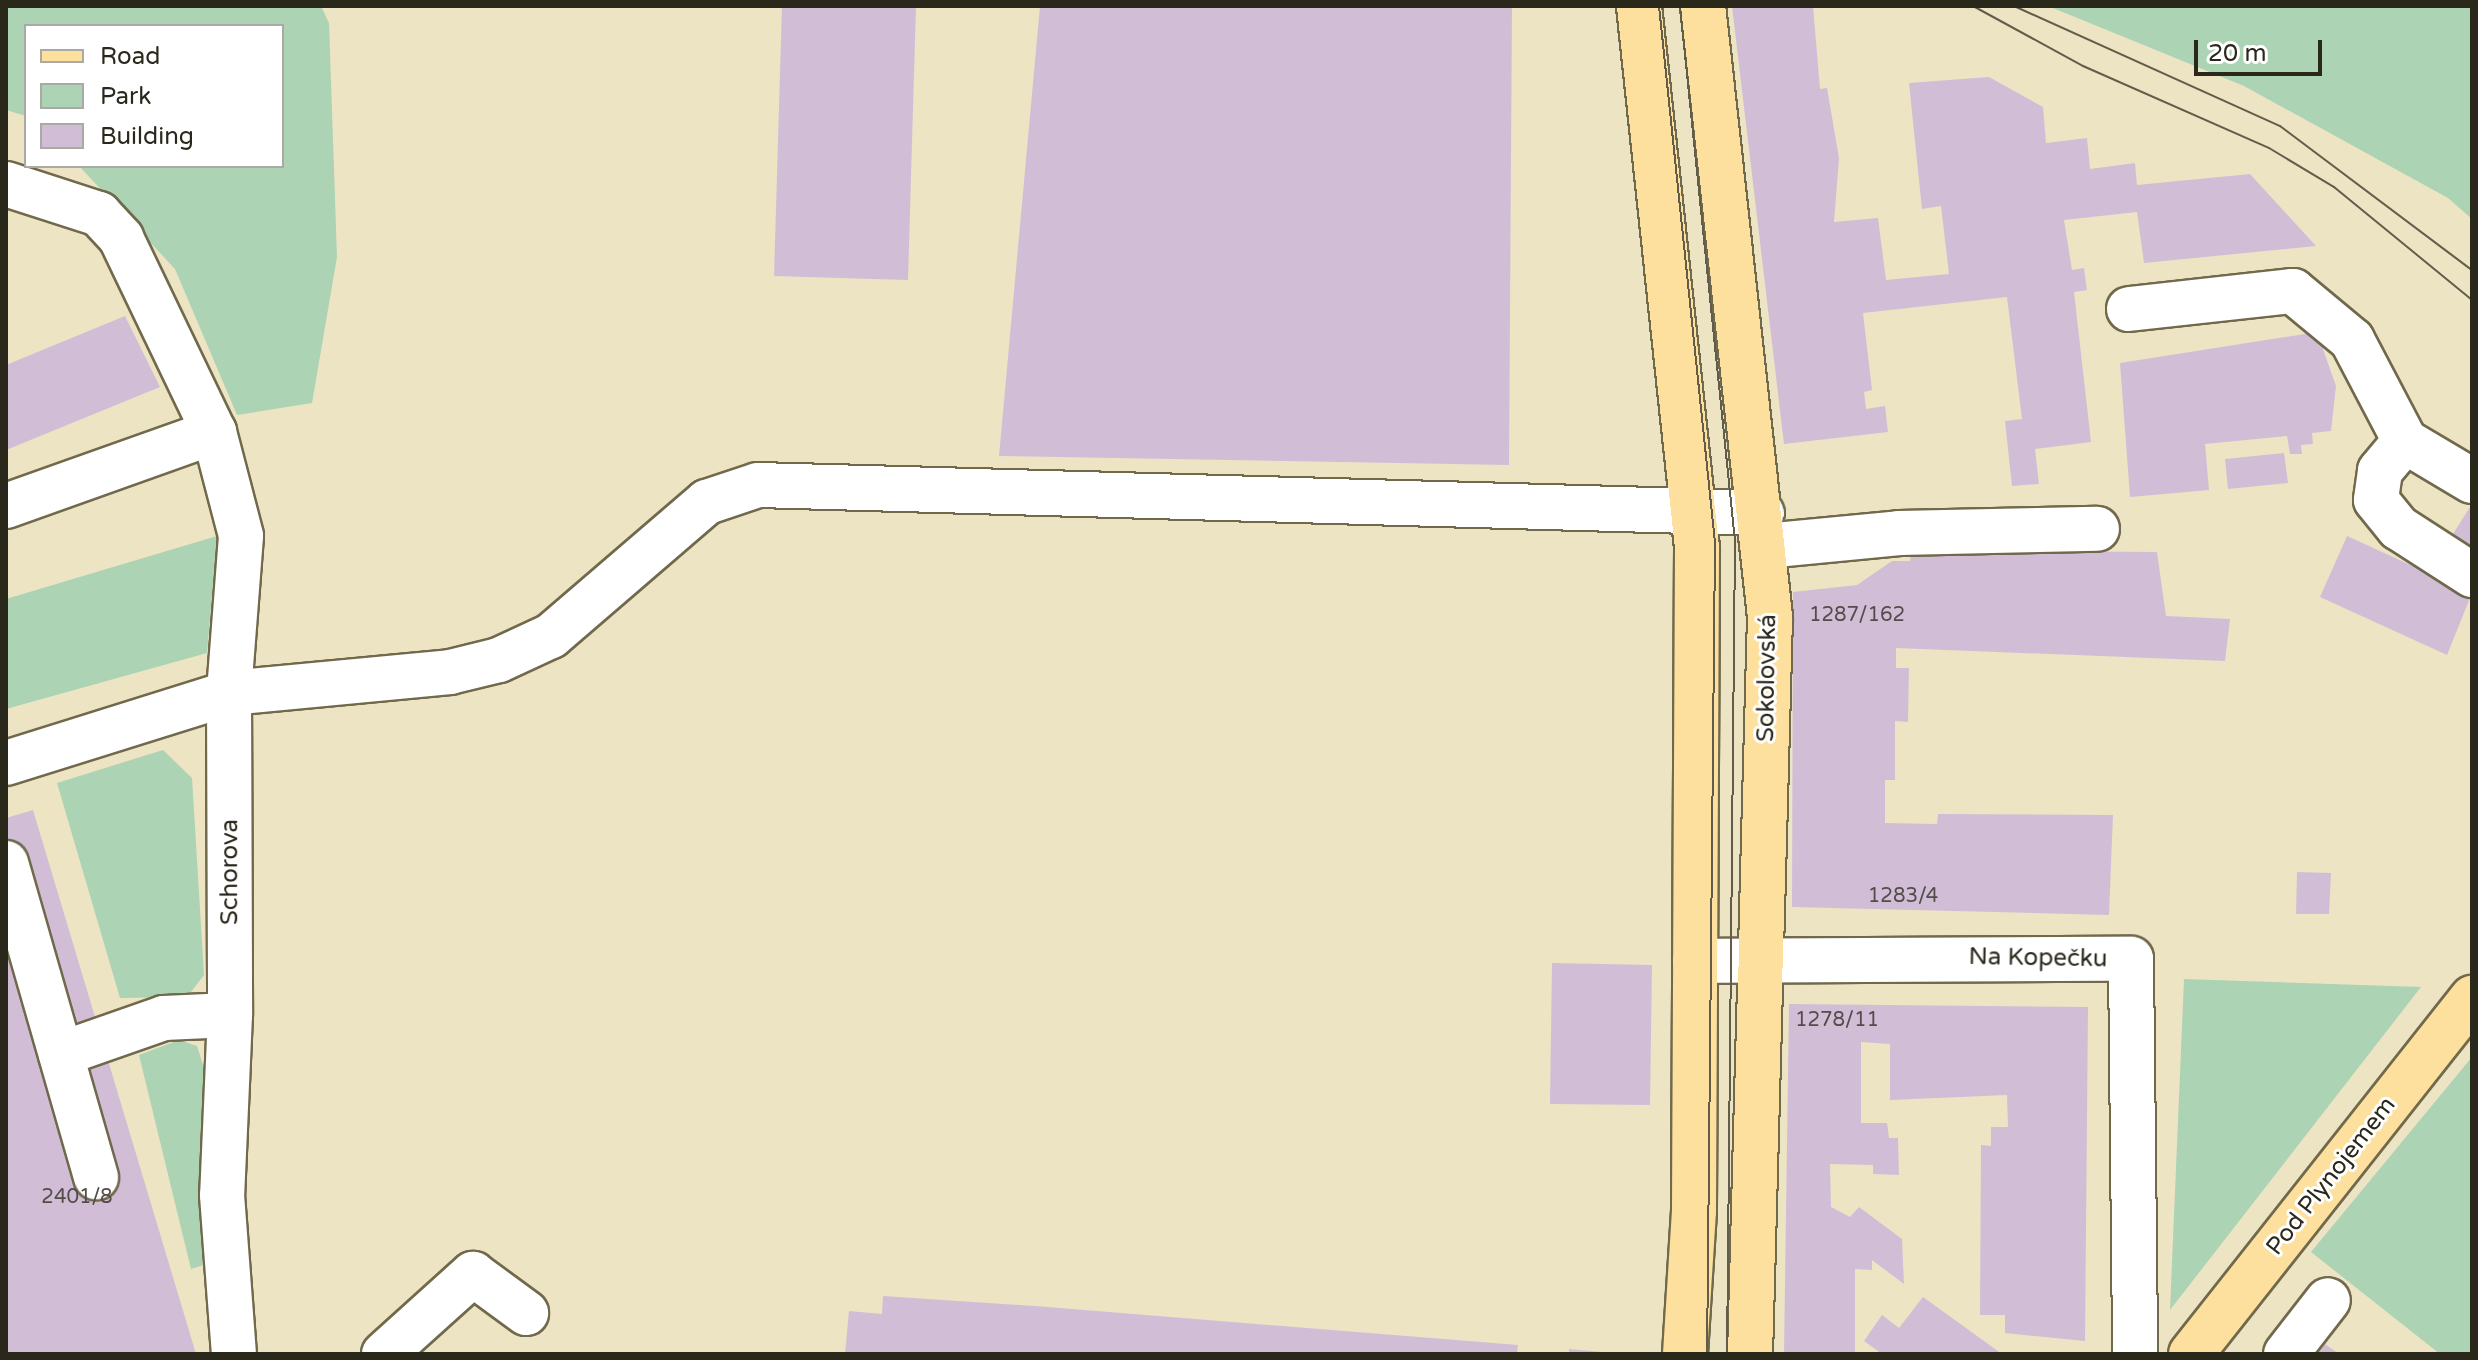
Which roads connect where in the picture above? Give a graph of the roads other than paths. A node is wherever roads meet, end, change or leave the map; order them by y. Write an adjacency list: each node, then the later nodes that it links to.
1 (1639, 6): 9 (main road)
2 (1703, 6): 10 (main road, Sokolovská)
3 (6, 184): 5 (street, Schorova)
4 (2129, 309): 6 (street)
5 (195, 439): 8 (street); 13 (street, Schorova)
6 (2405, 441): 7 (street); 12 (street)
7 (2472, 481)
8 (6, 506)
9 (1693, 513): 10 (street); 13 (street); 17 (main road)
10 (1764, 529): 11 (street); 16 (main road, Sokolovská)
11 (2097, 529)
12 (2472, 575)
13 (229, 693): 14 (street); 19 (street, Schorova)
14 (6, 763)
15 (6, 863): 20 (street)
16 (1768, 956): 17 (street, Na Kopečku); 27 (main road, Sokolovská); 28 (street, Na Kopečku)
17 (1695, 961): 26 (main road)
18 (2472, 998): 29 (main road, Pod Plynojemem)
19 (230, 1015): 20 (street); 24 (street, Schorova)
20 (61, 1054): 21 (street)
21 (96, 1177)
22 (2328, 1300): 30 (street)
23 (526, 1313): 25 (street)
24 (234, 1354)
25 (384, 1354)
26 (1685, 1354)
27 (1750, 1354)
28 (2135, 1354)
29 (2191, 1354)
30 (2286, 1354)

